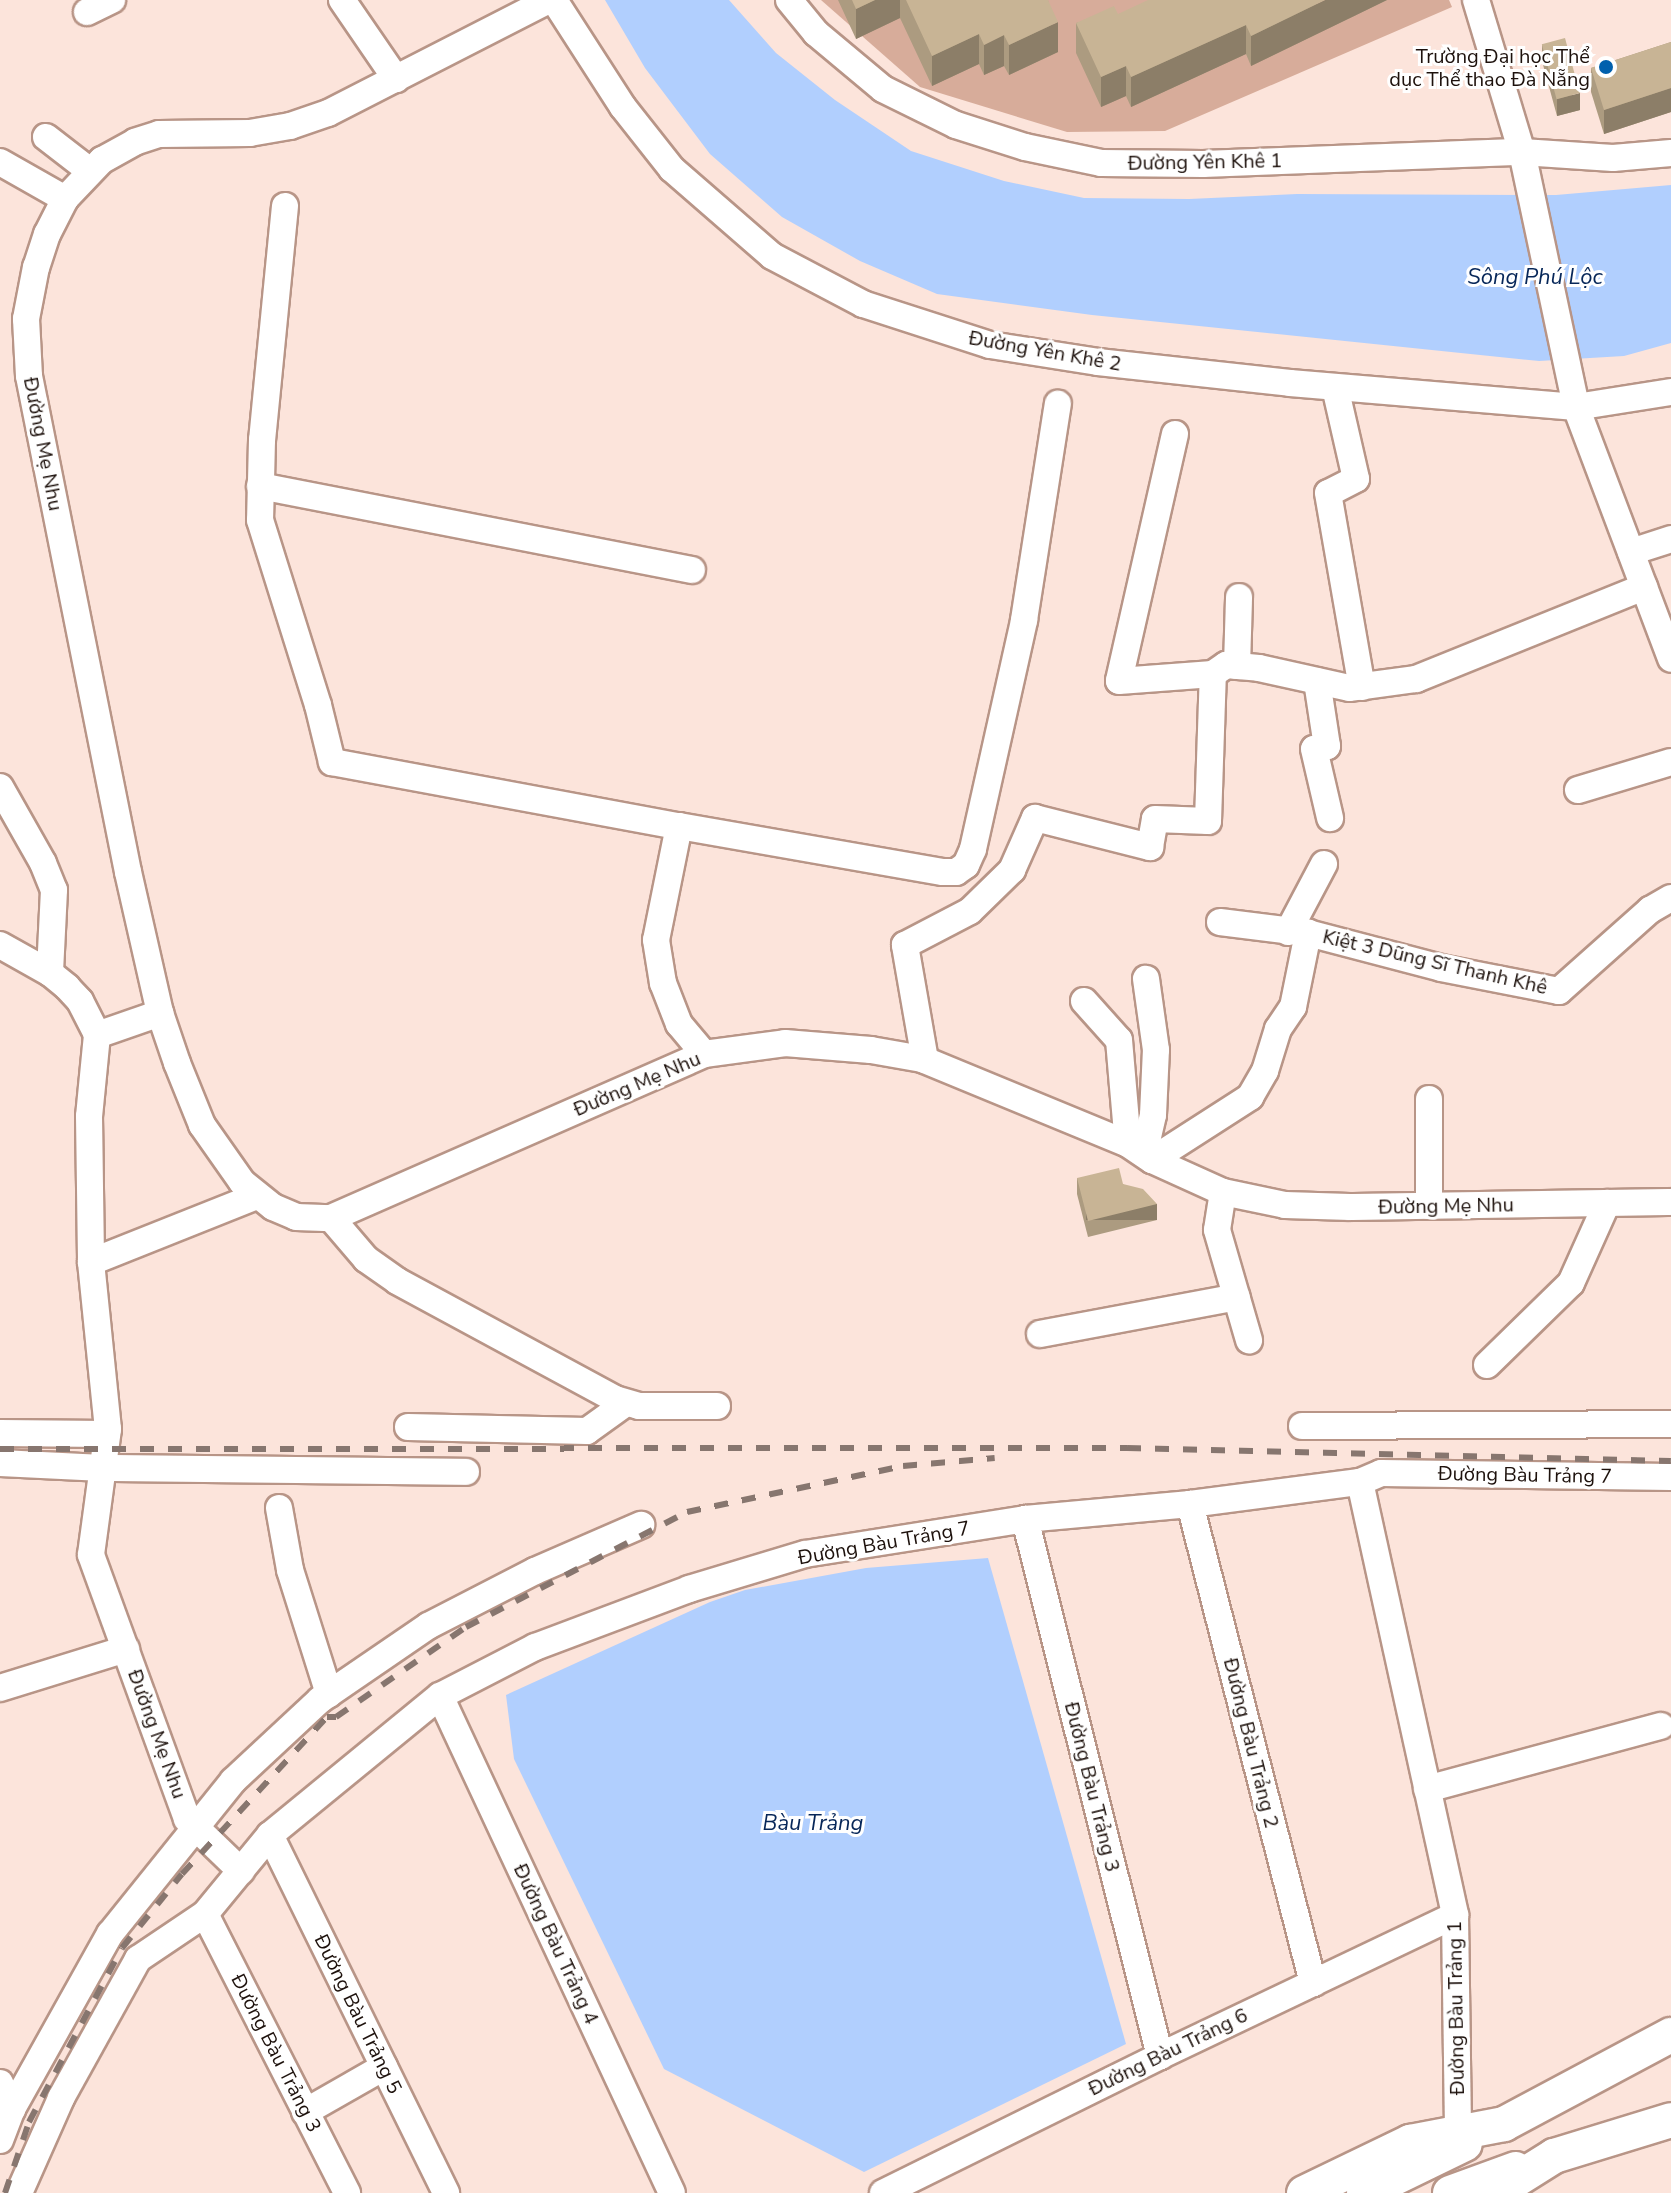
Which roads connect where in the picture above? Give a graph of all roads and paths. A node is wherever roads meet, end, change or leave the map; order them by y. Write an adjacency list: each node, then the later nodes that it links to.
1 (112, 0): 6 (street)
2 (342, 0): 7 (street)
3 (552, 0): 7 (street, Đường Mẹ Nhu); 15 (street, Đường Yên Khê 2)
4 (789, 0): 9 (street, Đường Yên Khê 1)
5 (1476, 0): 9 (street)
6 (87, 12)
7 (396, 79): 12 (street, Đường Mẹ Nhu)
8 (46, 137): 12 (street)
9 (1522, 152): 10 (street, Đường Yên Khê 1); 18 (street)
10 (1671, 153)
11 (0, 162): 13 (street)
12 (90, 171): 13 (street, Đường Mẹ Nhu)
13 (65, 199): 43 (street, Đường Mẹ Nhu)
14 (285, 206): 20 (street)
15 (1335, 387): 18 (street, Đường Yên Khê 2); 29 (street)
16 (1671, 392): 18 (street, Đường Yên Khê 2)
17 (1058, 404): 34 (street)
18 (1576, 407): 22 (street)
19 (1175, 434): 27 (street)
20 (260, 486): 23 (street); 34 (street)
21 (1671, 539): 22 (street)
22 (1631, 552): 24 (street)
23 (692, 570)
24 (1644, 587): 26 (street); 29 (street)
25 (1239, 597): 27 (street)
26 (1671, 659)
27 (1225, 670): 28 (street); 46 (street)
28 (1317, 681): 29 (street); 33 (street)
29 (1362, 687)
30 (1671, 762): 32 (street)
31 (0, 787): 40 (street)
32 (1578, 790)
33 (1330, 818)
34 (679, 826): 45 (street)
35 (1324, 864): 38 (street)
36 (1671, 898): 38 (street, Kiệt 3 Dũng Sĩ Thanh Khê)
37 (1220, 922): 38 (street)
38 (1298, 932): 48 (street)
39 (0, 945): 40 (street)
40 (50, 973): 44 (street)
41 (1146, 979): 48 (street)
42 (1084, 1001): 48 (street)
43 (160, 1013): 44 (street); 50 (street, Đường Mẹ Nhu)
44 (97, 1035): 55 (street, Đường Mẹ Nhu)
45 (704, 1054): 46 (street, Đường Mẹ Nhu); 54 (street, Đường Mẹ Nhu)
46 (925, 1060): 48 (street, Đường Mẹ Nhu)
47 (1429, 1099): 53 (street)
48 (1141, 1153): 49 (street, Đường Mẹ Nhu)
49 (1223, 1192): 53 (street, Đường Mẹ Nhu); 56 (street)
50 (257, 1196): 54 (street, Đường Mẹ Nhu); 55 (street)
51 (1671, 1202): 52 (street, Đường Mẹ Nhu)
52 (1607, 1203): 53 (street, Đường Mẹ Nhu); 59 (street)
53 (1429, 1206)
54 (331, 1218): 60 (street)
55 (91, 1262): 66 (street, Đường Mẹ Nhu)
56 (1237, 1297): 57 (street); 58 (street)
57 (1040, 1334)
58 (1249, 1340)
59 (1487, 1365)
60 (626, 1403): 61 (street); 64 (street)
61 (717, 1406)
62 (1671, 1424): 63 (street)
63 (1302, 1426)
64 (408, 1427)
65 (0, 1433): 66 (street)
66 (107, 1434): 68 (street, Đường Mẹ Nhu)
67 (0, 1463): 68 (street)
68 (103, 1468): 69 (street); 76 (street, Đường Mẹ Nhu)
69 (466, 1472)
70 (1671, 1477): 71 (street, Đường Bàu Trảng 7)
71 (1360, 1482): 72 (street, Đường Bàu Trảng 7); 81 (street, Đường Bàu Trảng 1)
72 (1190, 1504): 74 (street, Đường Bàu Trảng 7); 87 (street, Đường Bàu Trảng 2)
73 (279, 1508): 78 (street)
74 (1025, 1519): 79 (street, Đường Bàu Trảng 7); 89 (street, Đường Bàu Trảng 3)
75 (641, 1525): 78 (street)
76 (126, 1649): 77 (street, Đường Mẹ Nhu); 82 (street, Đường Mẹ Nhu)
77 (0, 1688)
78 (329, 1694): 82 (street)
79 (440, 1696): 83 (street, Đường Bàu Trảng 7); 102 (street, Đường Bàu Trảng 4)
80 (1661, 1726): 81 (street)
81 (1427, 1789): 86 (street, Đường Bàu Trảng 1)
82 (192, 1824): 84 (street); 92 (street)
83 (270, 1835): 84 (street, Đường Bàu Trảng 7); 90 (street, Đường Bàu Trảng 5)
84 (241, 1871): 85 (street, Đường Bàu Trảng 7)
85 (205, 1914): 93 (street, Đường Bàu Trảng 3); 99 (street, Đường Bàu Trảng 7)
86 (1455, 1915): 87 (street, Đường Bàu Trảng 6); 96 (street, Đường Bàu Trảng 1)
87 (1313, 1983): 89 (street, Đường Bàu Trảng 6)
88 (1671, 2035): 95 (main road)
89 (1160, 2056): 103 (street, Đường Bàu Trảng 6)
90 (384, 2067): 93 (street); 101 (street, Đường Bàu Trảng 5)
91 (0, 2083): 92 (street)
92 (12, 2109): 97 (street)
93 (305, 2112): 100 (street, Đường Bàu Trảng 3)
94 (1671, 2120): 98 (main road)
95 (1504, 2124): 96 (main road); 105 (main road)
96 (1458, 2133): 104 (main road)
97 (0, 2140)
98 (1554, 2156): 106 (main road); 107 (main road)
99 (19, 2193)
100 (347, 2193)
101 (446, 2193)
102 (672, 2193)
103 (883, 2193)
104 (1304, 2193)
105 (1364, 2193)
106 (1450, 2193)
107 (1495, 2193)

